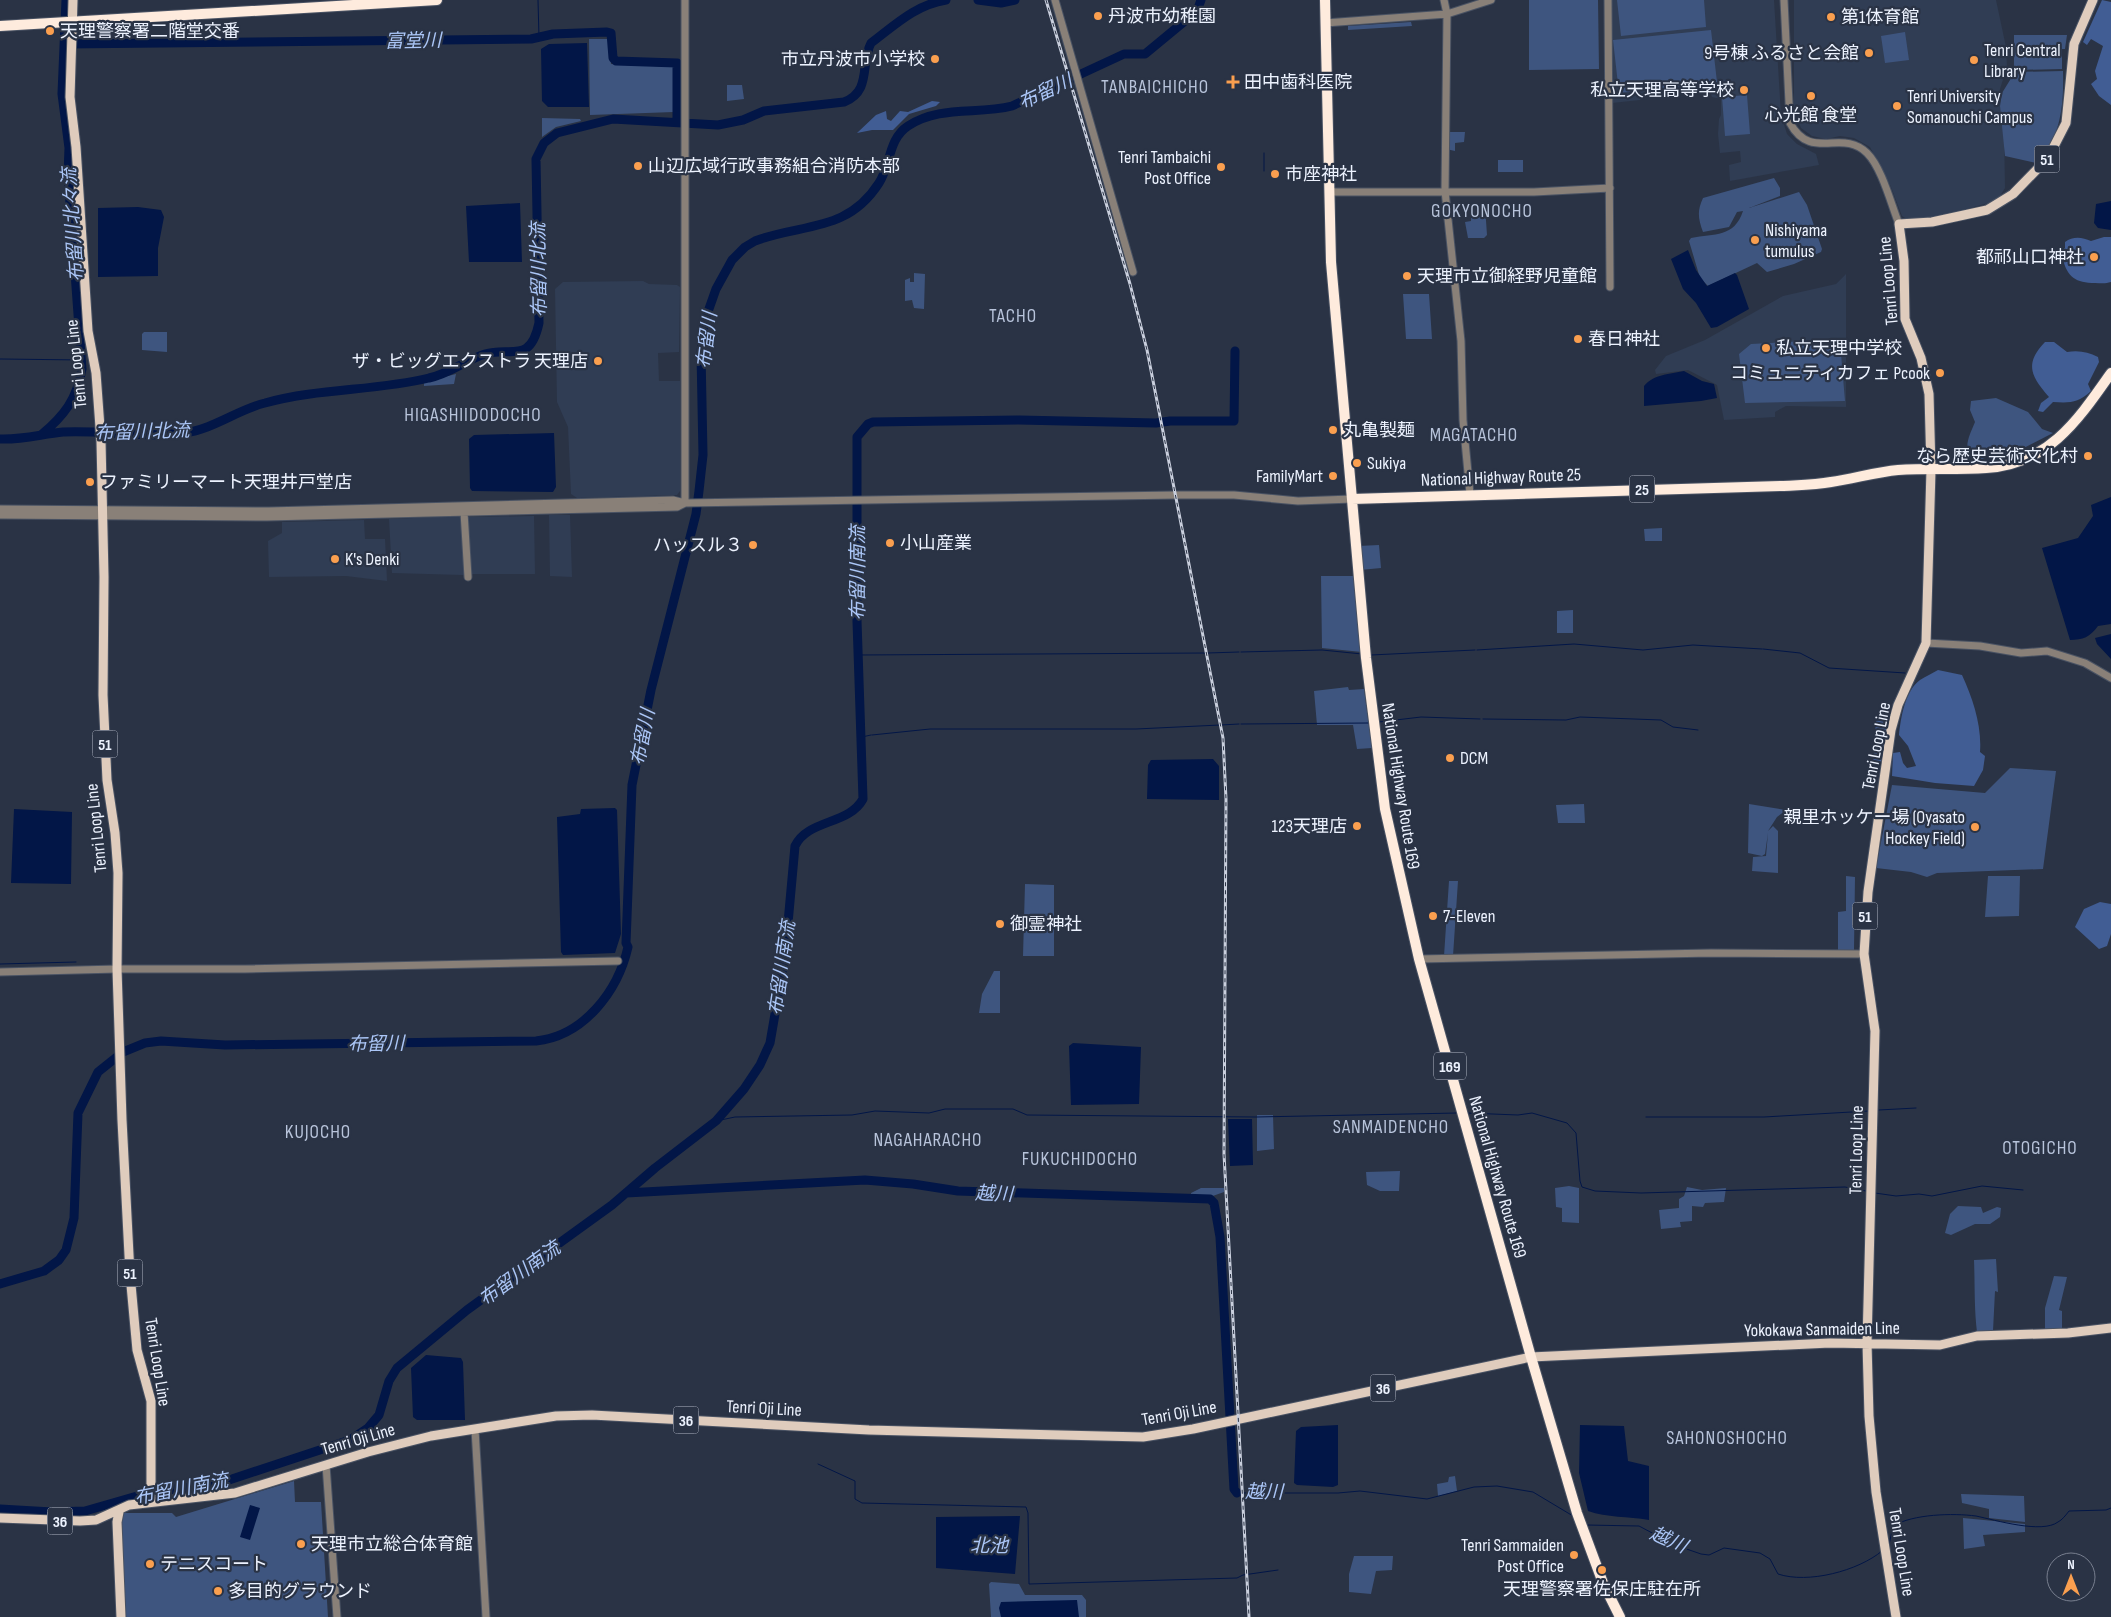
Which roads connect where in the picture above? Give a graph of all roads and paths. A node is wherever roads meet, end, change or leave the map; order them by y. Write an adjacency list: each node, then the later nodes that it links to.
1 (72, 0): 12 (main road, Tenri Loop Line / 51)
2 (437, 0): 12 (highway)
3 (685, 0): 25 (street)
4 (1055, 0): 19 (street)
5 (1325, 0): 13 (highway)
6 (1444, 0): 11 (street)
7 (1491, 0): 11 (street)
8 (1608, 0): 15 (street)
9 (1784, 0): 18 (street)
10 (2094, 0): 18 (main road, Tenri Loop Line / 51)
11 (1447, 14): 13 (street); 17 (street)
12 (68, 22): 14 (highway); 28 (main road, Tenri Loop Line / 51)
13 (1326, 23): 16 (highway)
14 (0, 26)
15 (1610, 188): 17 (street); 20 (street)
16 (1329, 190): 17 (street); 24 (highway)
17 (1445, 191): 23 (street)
18 (1899, 224): 22 (main road, Tenri Loop Line / 51)
19 (1133, 272)
20 (1610, 287)
21 (2111, 373): 22 (highway, National Highway Route 25 / 25)
22 (1931, 470): 23 (highway, National Highway Route 25 / 25); 31 (main road, Tenri Loop Line / 51)
23 (1470, 494): 24 (highway, National Highway Route 25 / 25)
24 (1352, 499): 25 (street); 34 (highway, National Highway Route 169 / 169)
25 (687, 503): 27 (street); 28 (street)
26 (0, 509): 28 (street)
27 (464, 512): 28 (street); 30 (street)
28 (102, 514): 29 (street); 36 (main road, Tenri Loop Line / 51)
29 (0, 515)
30 (468, 577)
31 (1926, 643): 32 (street); 33 (main road, Tenri Loop Line / 51)
32 (2111, 678)
33 (1864, 954): 34 (street); 39 (main road, Tenri Loop Line / 51)
34 (1419, 959): 40 (highway, National Highway Route 169 / 169)
35 (618, 961): 36 (street)
36 (117, 968): 37 (street); 43 (main road, Tenri Loop Line / 51)
37 (0, 972)
38 (2111, 1328): 39 (main road, Yokokawa Sanmaiden Line)
39 (1866, 1343): 40 (main road, Yokokawa Sanmaiden Line); 50 (main road, Tenri Loop Line / 51)
40 (1531, 1357): 41 (main road, Tenri Oji Line / 36); 49 (highway, National Highway Route 169 / 169)
41 (475, 1429): 42 (main road, Tenri Oji Line / 36); 48 (street)
42 (326, 1465): 43 (main road, Tenri Oji Line / 36); 47 (street)
43 (150, 1500): 44 (main road, Tenri Oji Line / 36)
44 (119, 1512): 45 (main road, Tenri Oji Line / 36); 46 (main road)
45 (0, 1518)
46 (121, 1617)
47 (337, 1617)
48 (486, 1617)
49 (1620, 1617)
50 (1896, 1617)

